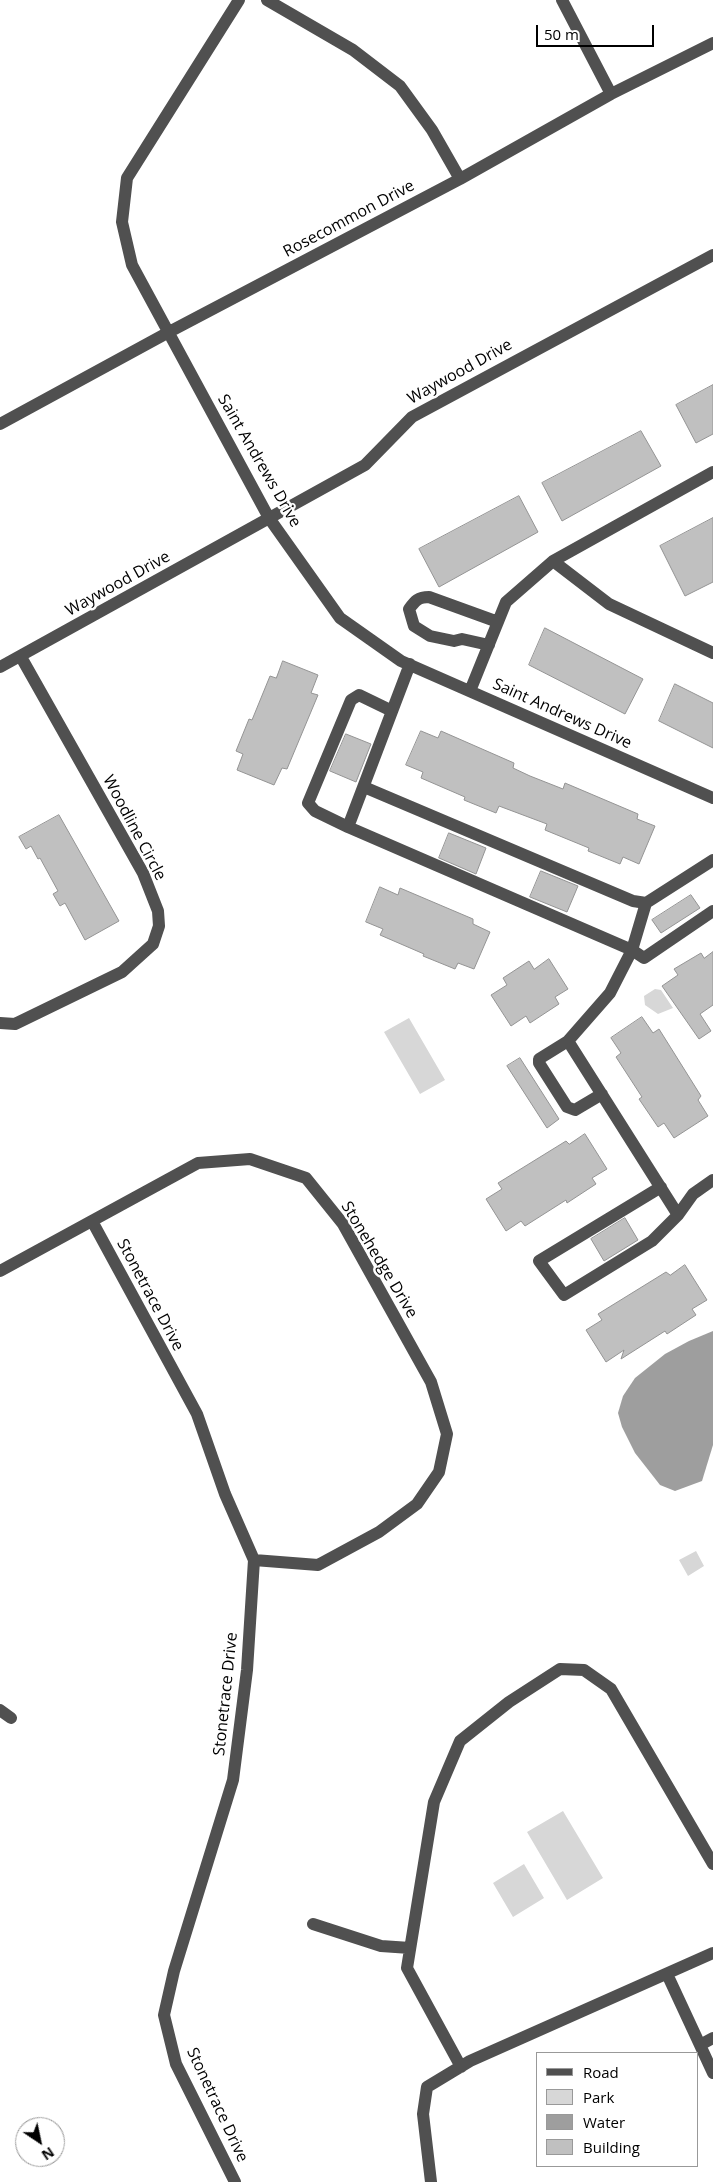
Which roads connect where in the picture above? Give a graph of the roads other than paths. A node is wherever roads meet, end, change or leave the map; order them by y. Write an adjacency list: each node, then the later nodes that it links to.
1 (239, 0): 8 (street, Saint Andrews Drive)
2 (267, 0): 6 (street)
3 (562, 0): 5 (street)
4 (713, 43): 5 (street, Rosecommon Drive)
5 (611, 94): 6 (street, Rosecommon Drive)
6 (460, 180): 8 (street, Rosecommon Drive)
7 (713, 254): 11 (street, Waywood Drive)
8 (169, 332): 9 (street, Rosecommon Drive); 11 (street, Saint Andrews Drive)
9 (0, 424)
10 (713, 472): 12 (street)
11 (269, 518): 16 (street, Waywood Drive); 17 (street, Saint Andrews Drive)
12 (553, 561): 13 (street); 15 (street)
13 (498, 622): 14 (street); 14 (street)
14 (489, 645): 19 (street)
15 (713, 653)
16 (20, 657): 18 (street, Waywood Drive); 28 (street, Woodline Circle)
17 (410, 664): 19 (street, Saint Andrews Drive); 20 (street)
18 (0, 667)
19 (470, 691): 22 (street, Saint Andrews Drive)
20 (392, 710): 21 (street); 23 (street)
21 (364, 787): 23 (street); 25 (street)
22 (713, 798)
23 (348, 826): 27 (street)
24 (713, 860): 25 (street)
25 (646, 903): 27 (street)
26 (713, 911): 27 (street)
27 (632, 950): 29 (street)
28 (0, 1023)
29 (568, 1041): 30 (street); 30 (street)
30 (602, 1094): 32 (street)
31 (713, 1180): 33 (street)
32 (661, 1187): 33 (street); 33 (street)
33 (678, 1215)
34 (92, 1221): 35 (street, Stonehedge Drive); 36 (street, Stonetrace Drive); 36 (street, Stonehedge Drive)
35 (0, 1271)
36 (254, 1560): 48 (street, Stonetrace Drive)
37 (0, 1710): 38 (street)
38 (11, 1718)
39 (713, 1864): 41 (street)
40 (312, 1924): 41 (street)
41 (410, 1948): 46 (street)
42 (713, 1953): 43 (street)
43 (667, 1974): 45 (street); 46 (street)
44 (713, 2038): 45 (street)
45 (700, 2045): 47 (street)
46 (460, 2067): 49 (street)
47 (713, 2073)
48 (235, 2182)
49 (431, 2182)

